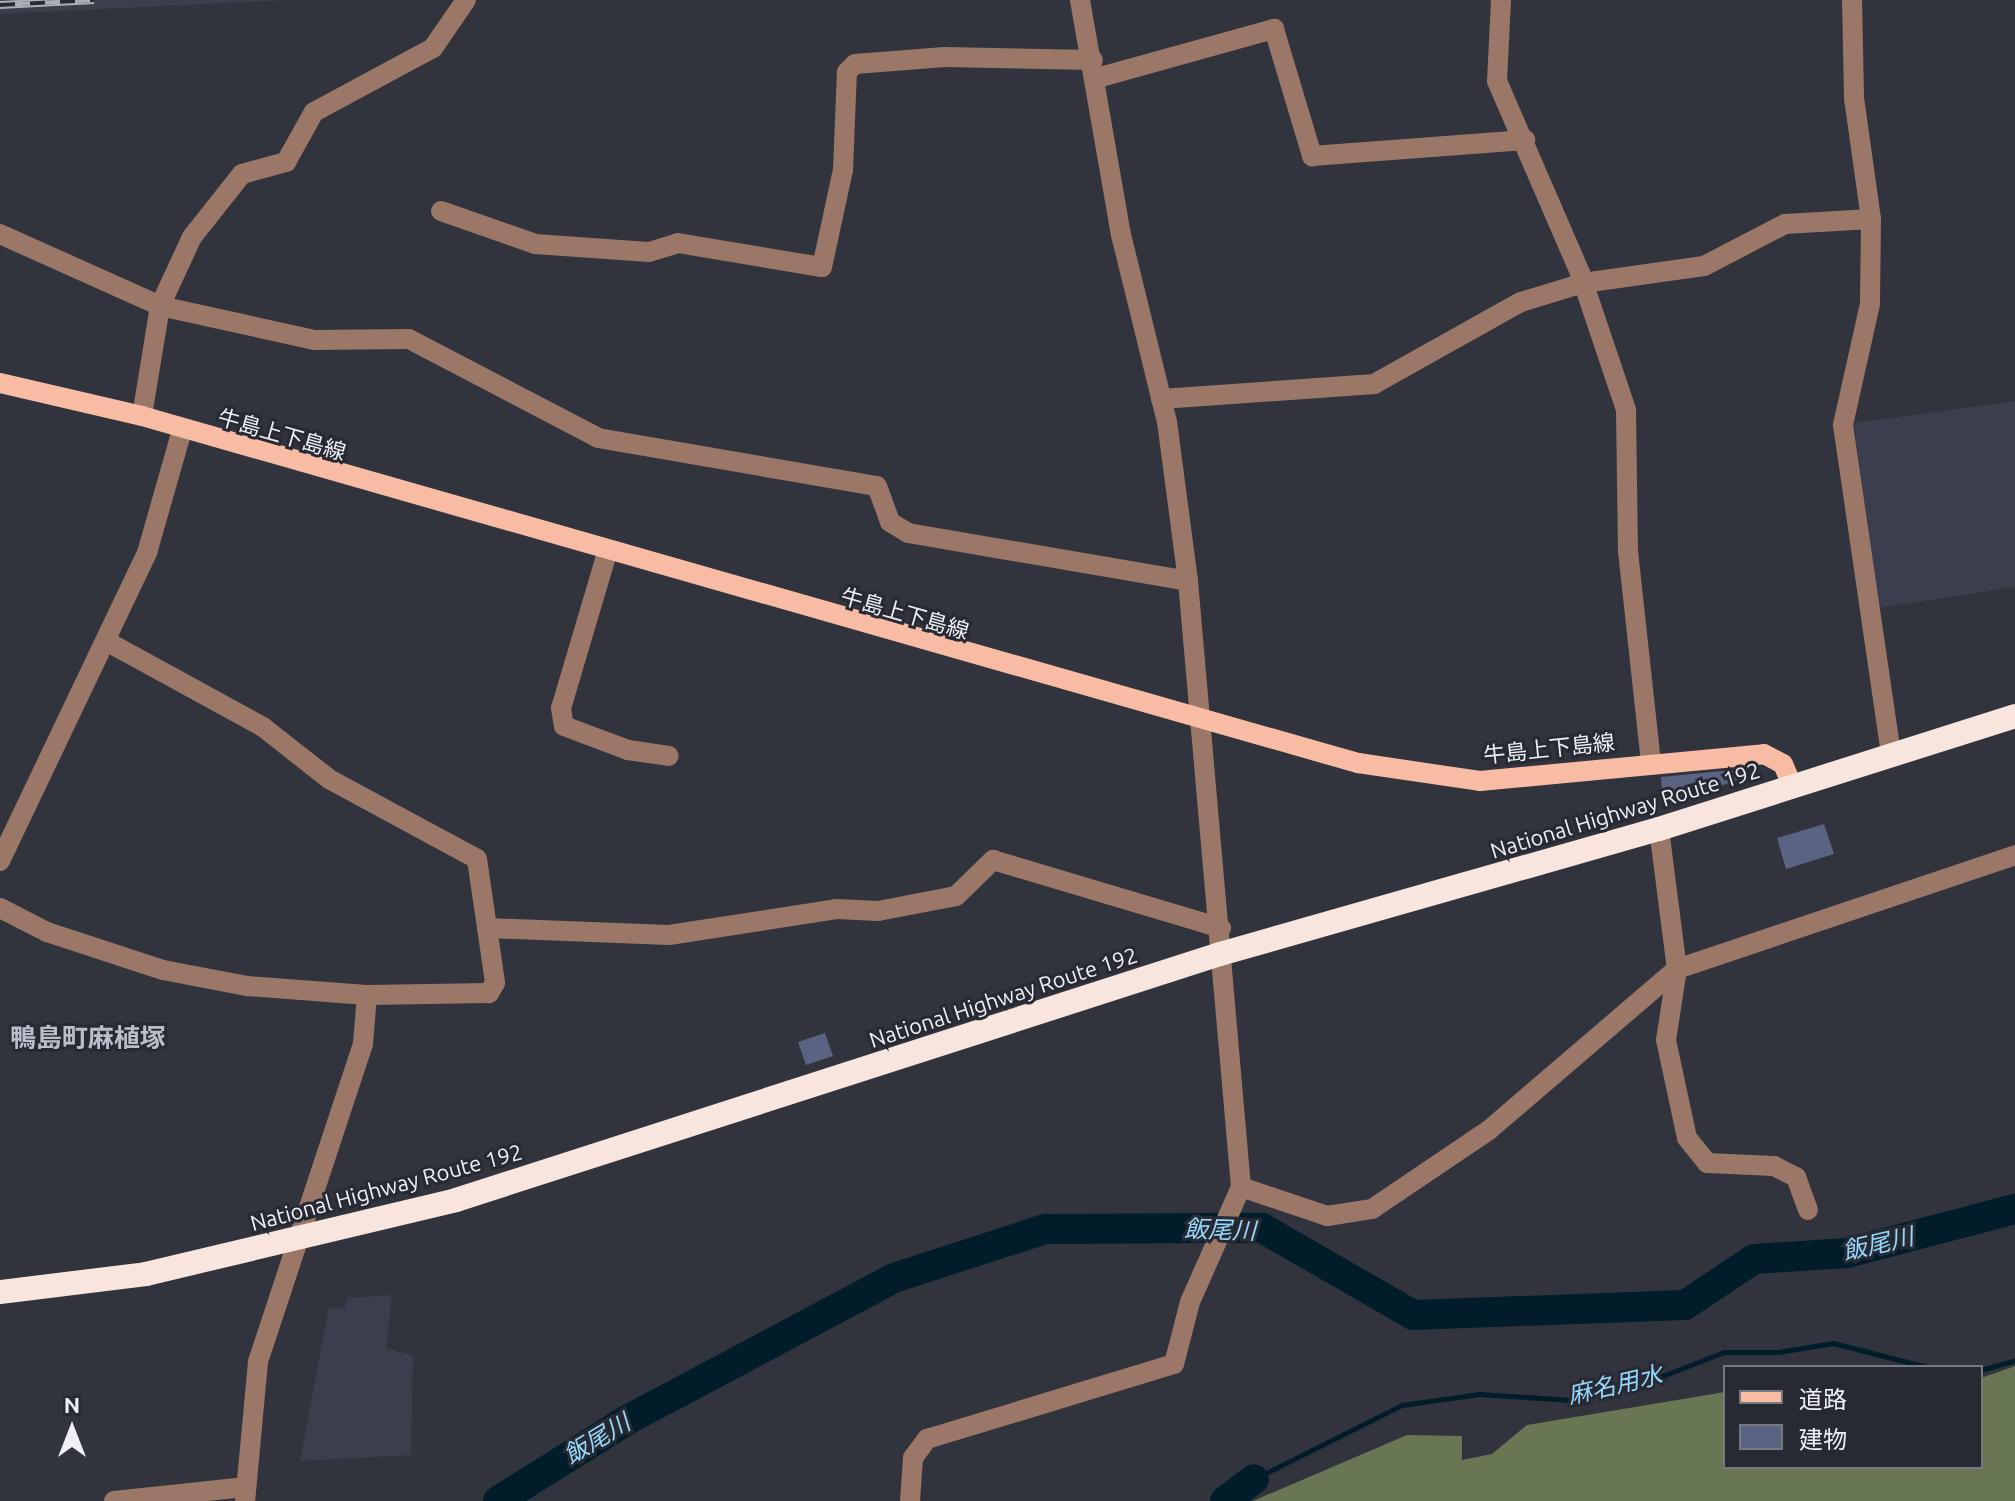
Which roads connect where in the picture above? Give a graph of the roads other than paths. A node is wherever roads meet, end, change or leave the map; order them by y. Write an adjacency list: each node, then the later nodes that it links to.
1 (466, 0): 11 (street)
2 (1080, 0): 5 (street)
3 (1501, 0): 6 (street)
4 (1852, 0): 8 (street)
5 (1095, 69): 6 (street); 7 (street); 13 (street)
6 (1525, 140): 10 (street)
7 (441, 211)
8 (1871, 219): 10 (street); 21 (street)
9 (0, 234): 11 (street)
10 (1583, 283): 13 (street); 23 (street)
11 (160, 306): 14 (street); 17 (street)
12 (0, 383): 14 (main road, 牛島上下島線)
13 (1161, 399): 17 (street)
14 (142, 416): 15 (main road, 牛島上下島線)
15 (182, 430): 16 (main road, 牛島上下島線); 18 (street)
16 (607, 553): 20 (main road, 牛島上下島線); 22 (street)
17 (1188, 581): 20 (street)
18 (106, 641): 27 (street); 29 (street)
19 (2015, 716): 21 (highway, National Highway Route 192)
20 (1201, 719): 23 (main road, 牛島上下島線); 30 (street)
21 (1891, 755): 24 (highway, National Highway Route 192)
22 (669, 756)
23 (1651, 762): 24 (main road, 牛島上下島線)
24 (1793, 787): 25 (highway, National Highway Route 192)
25 (1659, 829): 31 (highway, National Highway Route 192); 32 (street)
26 (2015, 855): 32 (street)
27 (0, 861)
28 (0, 908): 33 (street)
29 (487, 928): 30 (street); 33 (street)
30 (1221, 928): 31 (street)
31 (1220, 954): 34 (street); 36 (highway, National Highway Route 192)
32 (1677, 969): 34 (street); 35 (street)
33 (367, 995): 36 (street)
34 (1237, 1193): 40 (street)
35 (1808, 1210)
36 (298, 1239): 37 (highway, National Highway Route 192); 38 (street)
37 (0, 1292)
38 (245, 1494): 39 (street)
39 (114, 1501)
40 (910, 1501)

